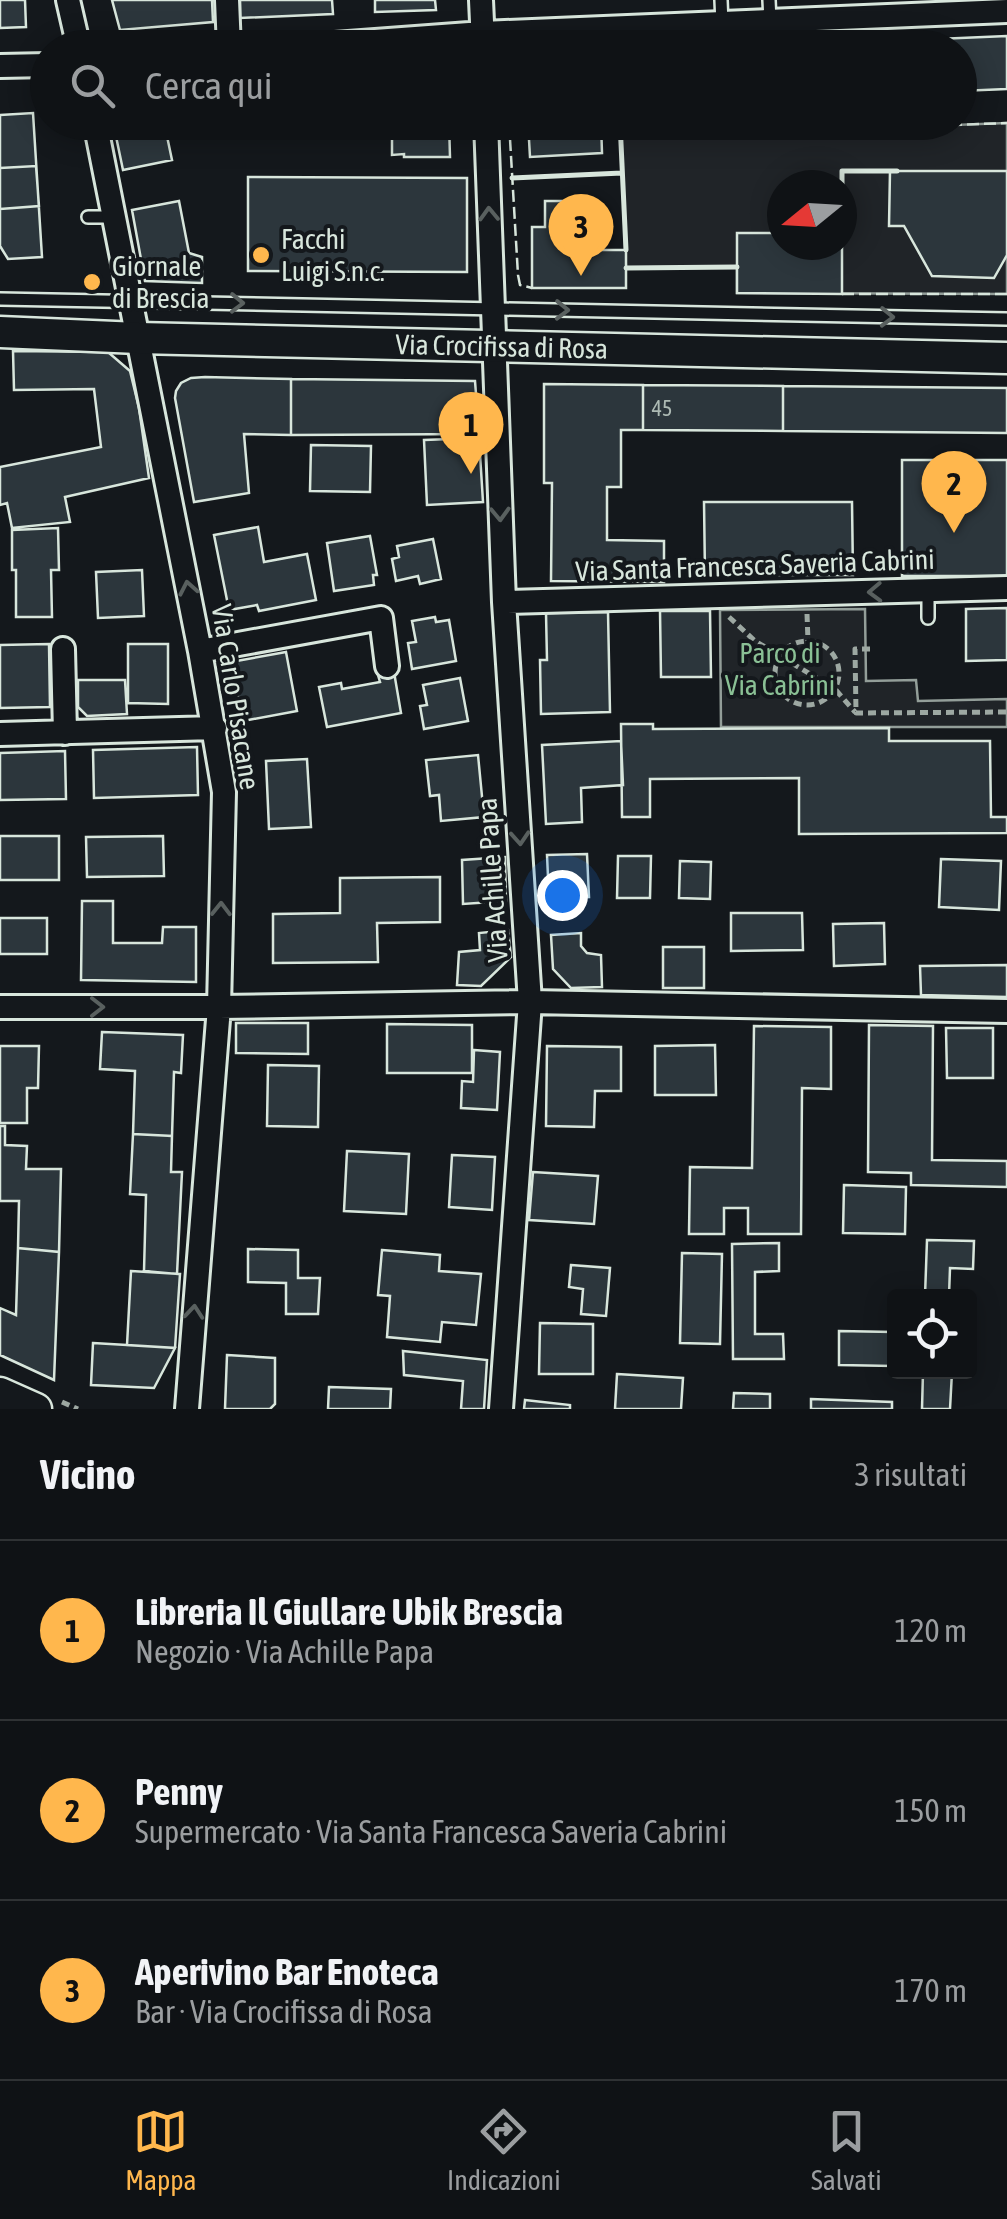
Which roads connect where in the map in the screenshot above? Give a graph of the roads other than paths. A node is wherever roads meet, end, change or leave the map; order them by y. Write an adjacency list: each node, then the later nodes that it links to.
1 (68, 0): 8 (street)
2 (227, 0): 9 (street)
3 (480, 0): 10 (street)
4 (721, 0): 7 (lane)
5 (1007, 10): 6 (street)
6 (770, 11): 7 (street)
7 (722, 24): 11 (street)
8 (75, 30)
9 (228, 30)
10 (482, 30)
11 (632, 30)
12 (30, 65): 13 (street)
13 (0, 66)
14 (98, 140): 16 (street, Via Carlo Pisacane)
15 (487, 140): 20 (street, Via Achille Papa, one-way to 15)
16 (113, 216): 17 (lane); 19 (street, Via Carlo Pisacane)
17 (88, 217)
18 (0, 299): 19 (lane)
19 (129, 301): 20 (lane, one-way to 20); 23 (street, Via Carlo Pisacane)
20 (492, 309): 21 (lane, one-way to 21); 24 (street, Via Achille Papa)
21 (1007, 319)
22 (0, 332): 23 (street, Via Crocifissa di Rosa)
23 (138, 338): 24 (street, Via Crocifissa di Rosa); 31 (street, Via Carlo Pisacane, one-way to 23)
24 (493, 346): 25 (street, Via Crocifissa di Rosa); 28 (street, Via Achille Papa, one-way to 28)
25 (1007, 358)
26 (1007, 588): 27 (street, Via Santa Francesca Saveria Cabrini)
27 (928, 590): 28 (street, Via Santa Francesca Saveria Cabrini, one-way to 28); 29 (lane)
28 (504, 602): 36 (street, Via Achille Papa, one-way to 36)
29 (928, 618)
30 (63, 648): 34 (street)
31 (200, 651): 32 (street); 33 (street, Via Carlo Pisacane)
32 (388, 666)
33 (215, 728): 34 (street); 38 (street, Via Carlo Pisacane, one-way to 33)
34 (65, 732): 35 (street)
35 (0, 734)
36 (530, 1002): 38 (street); 39 (street); 43 (street, Via Achille Papa)
37 (0, 1007): 38 (street, one-way to 38)
38 (219, 1007): 42 (street, Via Carlo Pisacane, one-way to 38)
39 (1007, 1012)
40 (0, 1393): 41 (street)
41 (36, 1409)
42 (187, 1409)
43 (501, 1409)

